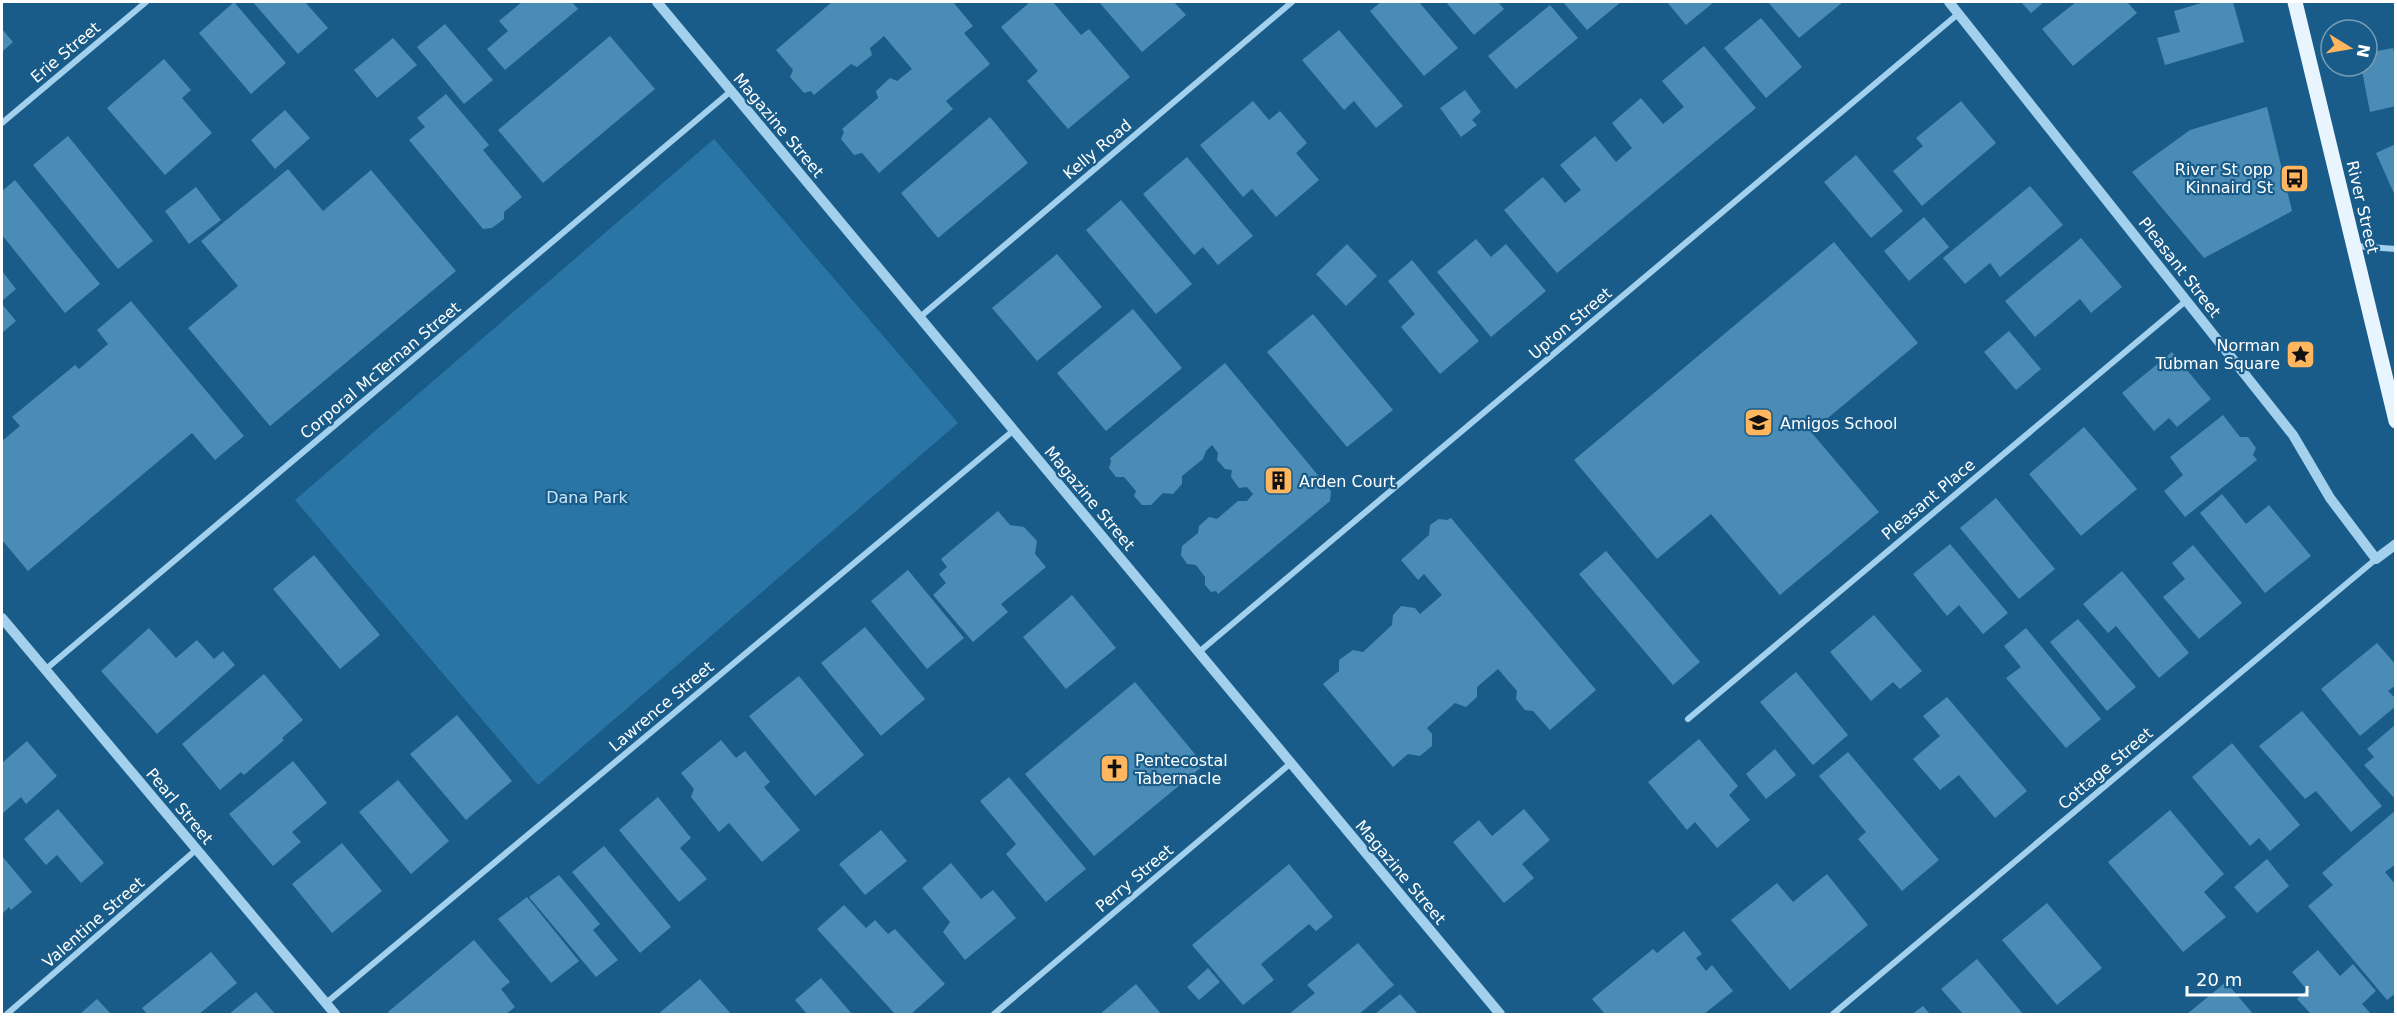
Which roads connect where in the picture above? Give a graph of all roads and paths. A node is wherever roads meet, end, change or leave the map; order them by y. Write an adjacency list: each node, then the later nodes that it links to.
1 (146, 2): 8 (street, Erie Street)
2 (657, 2): 7 (street, Magazine Street)
3 (1292, 2): 12 (street, Kelly Road)
4 (1949, 2): 6 (street, Pleasant Street)
5 (2295, 2): 9 (main road, River Street)
6 (1958, 14): 11 (street, Pleasant Street); 18 (street, Upton Street)
7 (731, 91): 12 (street, Magazine Street); 19 (street, Corporal McTernan Street)
8 (2, 123)
9 (2354, 246): 10 (street); 13 (main road, River Street)
10 (2396, 249)
11 (2187, 300): 16 (street, Pleasant Street); 20 (street, Pleasant Place)
12 (920, 317): 14 (street, Magazine Street)
13 (2396, 421)
14 (1014, 430): 18 (street, Magazine Street); 23 (street, Lawrence Street)
15 (2396, 544): 16 (street, Cottage Street)
16 (2376, 560): 28 (street, Cottage Street)
17 (2, 618): 19 (street, Pearl Street)
18 (1199, 652): 21 (street, Magazine Street)
19 (46, 669): 22 (street, Pearl Street)
20 (1688, 719)
21 (1291, 763): 26 (street, Perry Street); 27 (street, Magazine Street)
22 (197, 849): 23 (street, Pearl Street); 24 (street, Valentine Street)
23 (326, 1003): 25 (street, Pearl Street)
24 (7, 1014)
25 (335, 1014)
26 (994, 1014)
27 (1500, 1014)
28 (1833, 1014)

